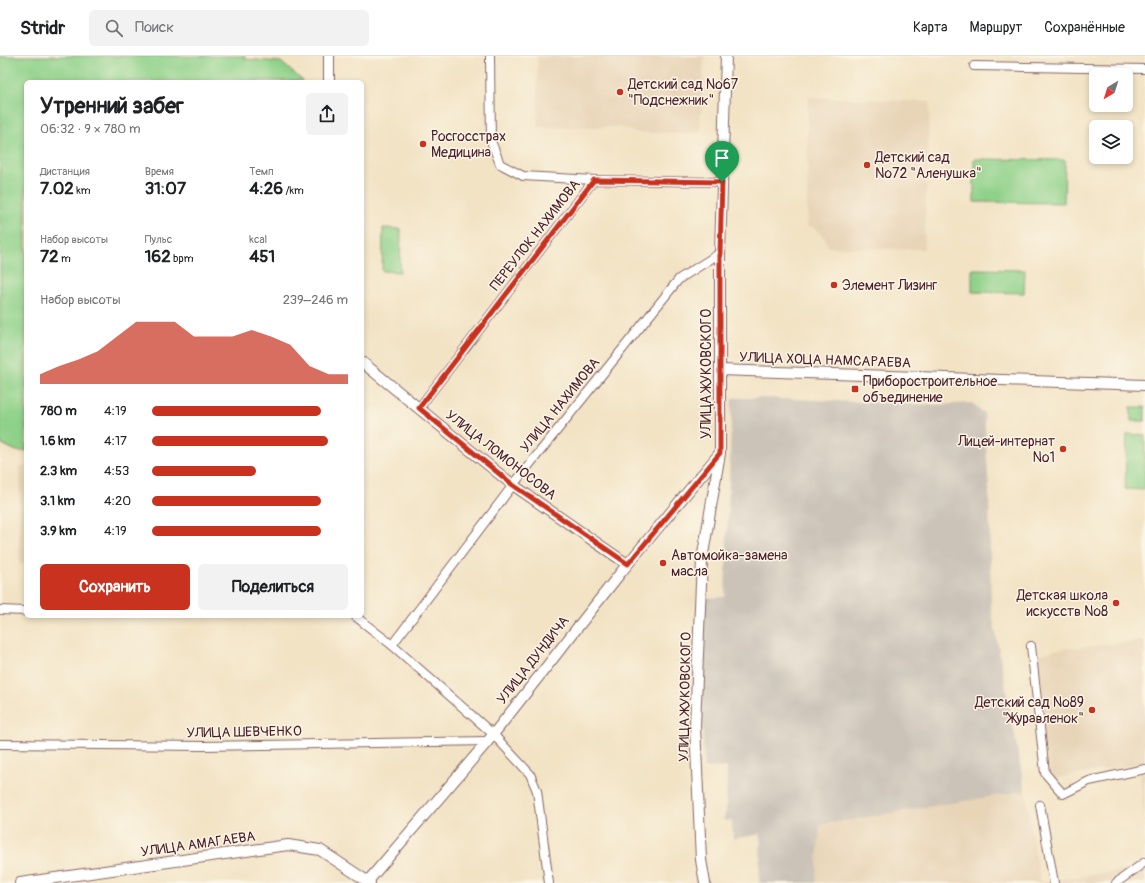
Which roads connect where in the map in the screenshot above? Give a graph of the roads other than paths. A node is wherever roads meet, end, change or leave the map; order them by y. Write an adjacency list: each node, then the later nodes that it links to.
1 (329, 56): 6 (street)
2 (490, 56): 7 (street)
3 (726, 56): 8 (street, УЛИЦА ЖУКОВСКОГО)
4 (974, 66): 5 (street)
5 (1145, 68)
6 (329, 80)
7 (594, 180): 8 (street, ПЕРЕУЛОК НАХИМОВА); 13 (street, ПЕРЕУЛОК НАХИМОВА)
8 (722, 182): 9 (street, УЛИЦА ЖУКОВСКОГО)
9 (720, 253): 11 (street, УЛИЦА ЖУКОВСКОГО); 15 (street, УЛИЦА НАХИМОВА)
10 (364, 364): 13 (street, УЛИЦА ЛОМОНОСОВА)
11 (720, 370): 12 (street, УЛИЦА ХОЦА НАМСАРАЕВА); 14 (street, УЛИЦА ЖУКОВСКОГО)
12 (1145, 386)
13 (419, 408): 15 (street, УЛИЦА ЛОМОНОСОВА)
14 (720, 453): 16 (street, УЛИЦА ДУНДИЧА); 30 (street, УЛИЦА ЖУКОВСКОГО)
15 (513, 485): 16 (street, УЛИЦА ЛОМОНОСОВА); 20 (street, УЛИЦА НАХИМОВА)
16 (628, 564): 22 (street, УЛИЦА ДУНДИЧА)
17 (0, 610): 18 (street)
18 (24, 611)
19 (358, 618): 20 (street)
20 (392, 645): 22 (street)
21 (1031, 646): 24 (street)
22 (490, 738): 23 (street, УЛИЦА ШЕВЧЕНКО); 27 (street, УЛИЦА ДУНДИЧА); 29 (street)
23 (0, 744)
24 (1145, 769)
25 (1040, 805): 31 (street)
26 (1145, 862): 32 (street)
27 (368, 882): 28 (street, УЛИЦА АМАГАЕВА)
28 (20, 883)
29 (549, 883)
30 (705, 883)
31 (1054, 883)
32 (1116, 883)

